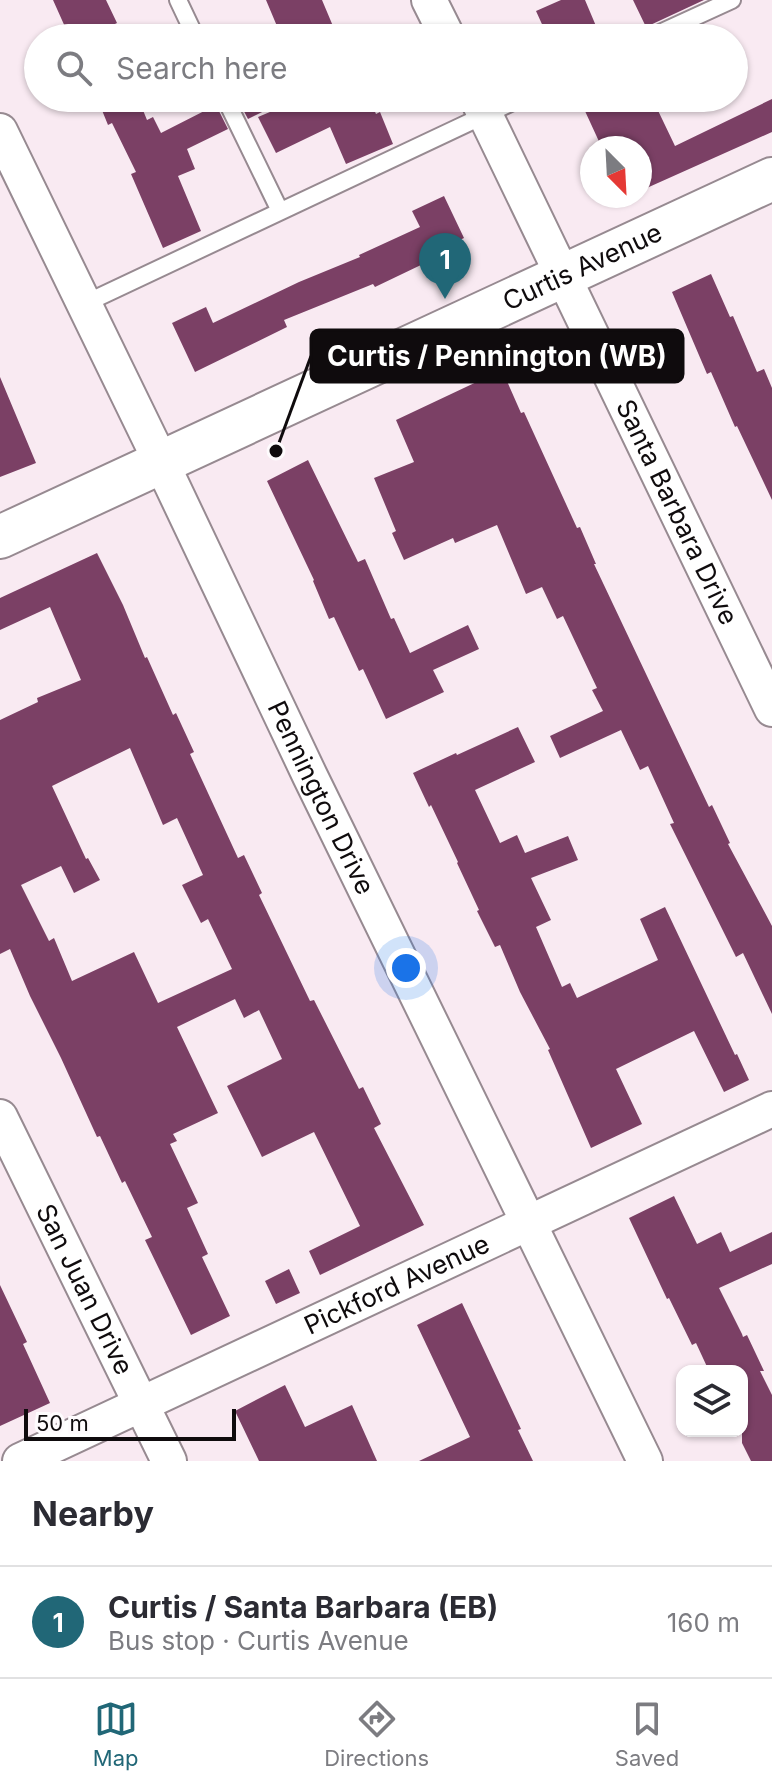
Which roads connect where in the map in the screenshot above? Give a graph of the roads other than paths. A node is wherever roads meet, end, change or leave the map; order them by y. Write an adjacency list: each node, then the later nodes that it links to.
1 (178, 0): 4 (lane)
2 (429, 0): 5 (street)
3 (732, 0): 6 (lane)
4 (189, 24)
5 (441, 24)
6 (680, 24)
7 (232, 112): 12 (lane)
8 (471, 112): 12 (lane)
9 (483, 112): 13 (street, Santa Barbara Drive)
10 (0, 131): 14 (street, Pennington Drive)
11 (772, 179): 13 (street, Curtis Avenue)
12 (280, 211): 14 (lane)
13 (563, 276): 15 (street, Curtis Avenue); 17 (street, Santa Barbara Drive)
14 (84, 304): 15 (street, Pennington Drive)
15 (161, 462): 16 (street, Curtis Avenue); 20 (street, Pennington Drive)
16 (0, 537)
17 (772, 709)
18 (772, 1109): 20 (street, Pickford Avenue)
19 (0, 1117): 21 (street, San Juan Drive)
20 (529, 1223): 21 (street, Pickford Avenue); 24 (street, Pennington Drive)
21 (141, 1404): 22 (street, Pickford Avenue); 23 (street, San Juan Drive)
22 (20, 1461)
23 (169, 1461)
24 (645, 1461)

